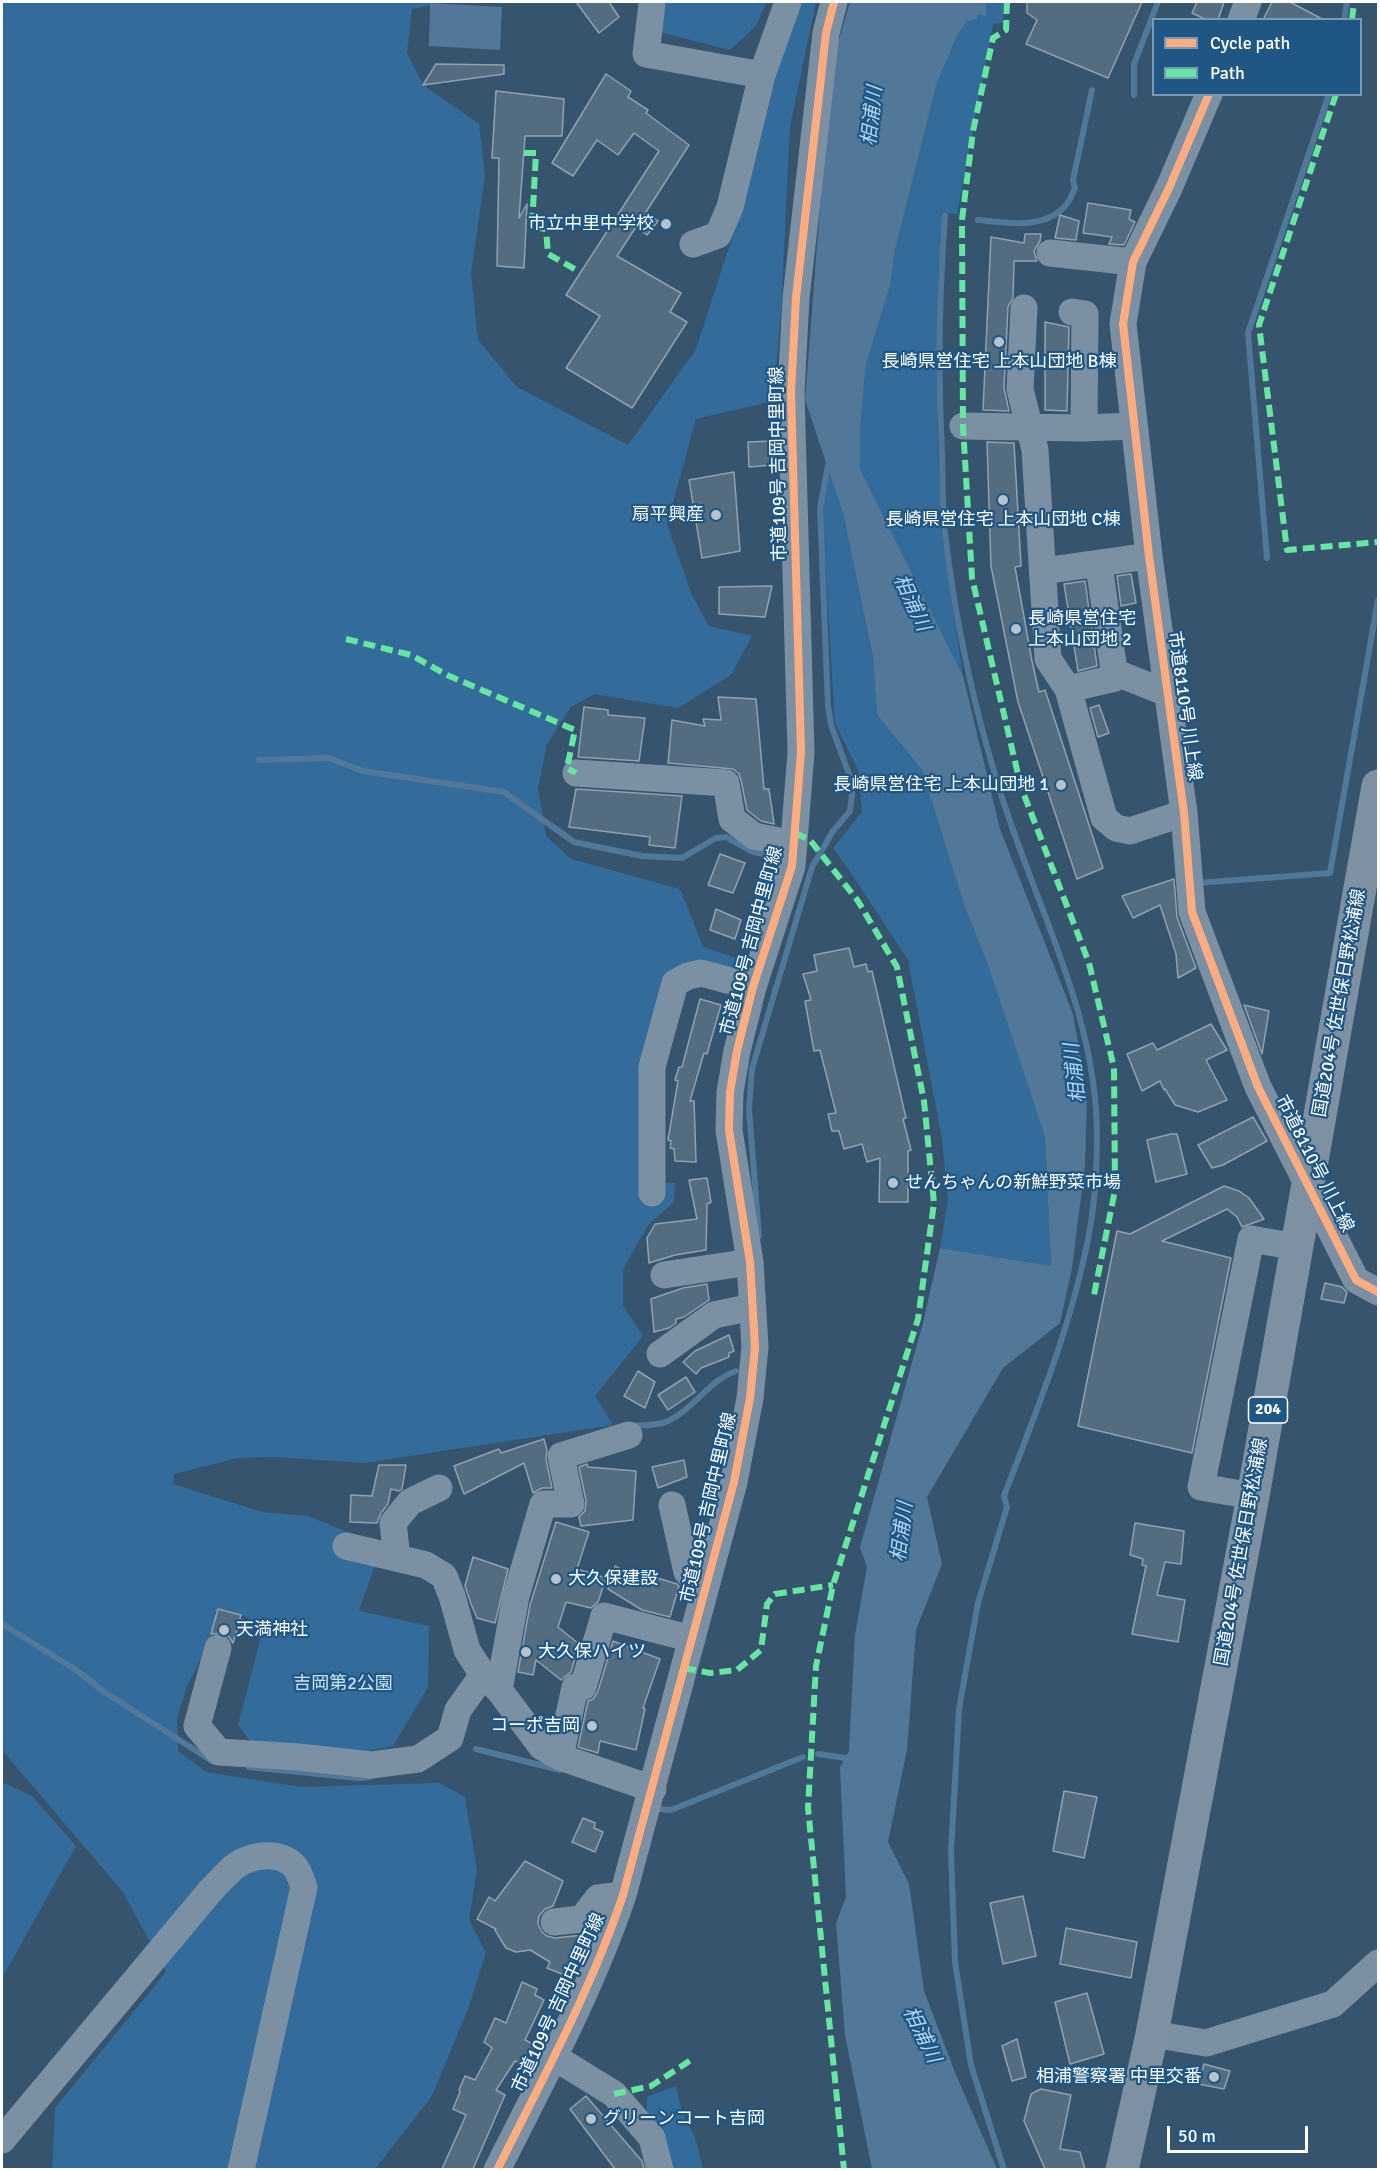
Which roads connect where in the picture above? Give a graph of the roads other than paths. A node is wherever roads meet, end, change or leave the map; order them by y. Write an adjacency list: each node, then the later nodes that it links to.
1 (788, 2): 6 (street)
2 (834, 2): 28 (street, 市道109号 吉岡中里町線)
3 (1248, 2): 5 (street)
4 (652, 4): 6 (street)
5 (1242, 18)
6 (762, 75): 8 (street)
7 (1208, 96): 10 (street, 市道8110号 川上線)
8 (693, 244)
9 (1050, 253): 10 (street)
10 (1133, 262): 13 (street, 市道8110号 川上線)
11 (1024, 308): 17 (street)
12 (1072, 312): 14 (street)
13 (1123, 324): 14 (street); 16 (street, 市道8110号 川上線)
14 (1085, 338): 18 (street)
15 (963, 426): 17 (street)
16 (1133, 426): 18 (street); 19 (street, 市道8110号 川上線)
17 (1028, 427): 18 (street); 21 (street)
18 (1084, 428)
19 (1149, 556): 20 (street); 24 (street, 市道8110号 川上線)
20 (1099, 565): 21 (street); 22 (street)
21 (1043, 571): 23 (street)
22 (1114, 672): 23 (street); 24 (street)
23 (1068, 688): 27 (street)
24 (1167, 693): 27 (street, 市道8110号 川上線)
25 (576, 773): 28 (street)
26 (1378, 786): 31 (highway, 国道204号 佐世保日野松浦線 / 204)
27 (1184, 813): 31 (street, 市道8110号 川上線)
28 (794, 844): 29 (street, 市道109号 吉岡中里町線)
29 (753, 987): 30 (street); 33 (street, 市道109号 吉岡中里町線)
30 (659, 1181)
31 (1308, 1183): 32 (highway, 国道204号 佐世保日野松浦線 / 204); 35 (street, 市道8110号 川上線)
32 (1297, 1247): 40 (highway, 国道204号 佐世保日野松浦線 / 204); 40 (street)
33 (750, 1262): 34 (street); 36 (street, 市道109号 吉岡中里町線)
34 (664, 1275)
35 (1378, 1292)
36 (752, 1307): 37 (street); 44 (street, 市道109号 吉岡中里町線)
37 (660, 1354)
38 (629, 1435): 47 (street)
39 (439, 1488): 43 (street)
40 (1252, 1496): 53 (highway, 国道204号 佐世保日野松浦線 / 204)
41 (672, 1505): 44 (street)
42 (346, 1546): 43 (street)
43 (397, 1558): 47 (street)
44 (705, 1589): 45 (street, 市道109号 吉岡中里町線)
45 (692, 1639): 48 (street); 49 (street, 市道109号 吉岡中里町線)
46 (218, 1648): 47 (street)
47 (491, 1682): 48 (street)
48 (560, 1756): 49 (street)
49 (652, 1789): 50 (street, 市道109号 吉岡中里町線)
50 (623, 1895): 51 (street); 54 (street, 市道109号 吉岡中里町線)
51 (554, 1922)
52 (1378, 1963): 53 (street)
53 (1152, 2034): 59 (highway, 国道204号 佐世保日野松浦線 / 204); 60 (highway, 国道204号 佐世保日野松浦線 / 204)
54 (554, 2057): 57 (street, 市道109号 吉岡中里町線); 58 (street)
55 (2, 2140): 56 (street)
56 (241, 2169)
57 (497, 2169)
58 (660, 2169)
59 (1122, 2169)
60 (1133, 2169)

